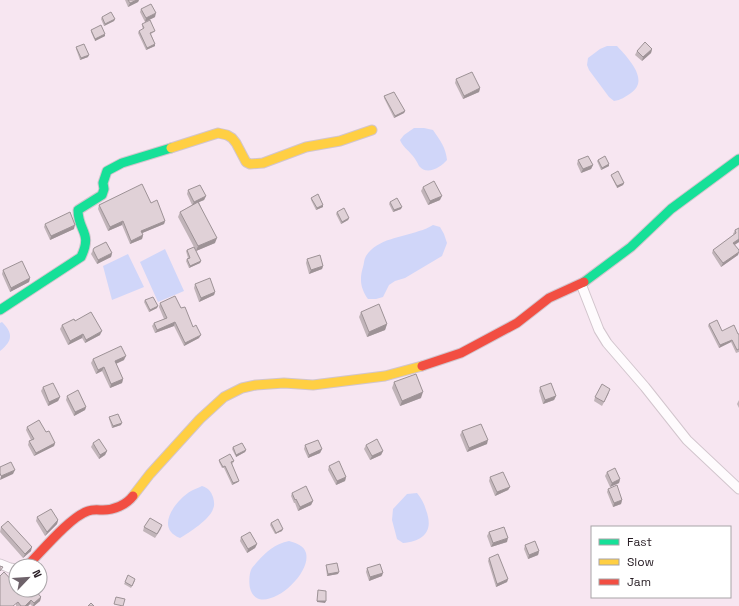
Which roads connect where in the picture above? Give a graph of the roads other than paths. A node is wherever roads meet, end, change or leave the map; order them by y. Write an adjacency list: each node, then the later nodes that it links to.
1 (372, 130): 4 (street)
2 (739, 159): 3 (street)
3 (581, 284): 5 (street); 6 (street)
4 (0, 310)
5 (739, 488)
6 (35, 558)

